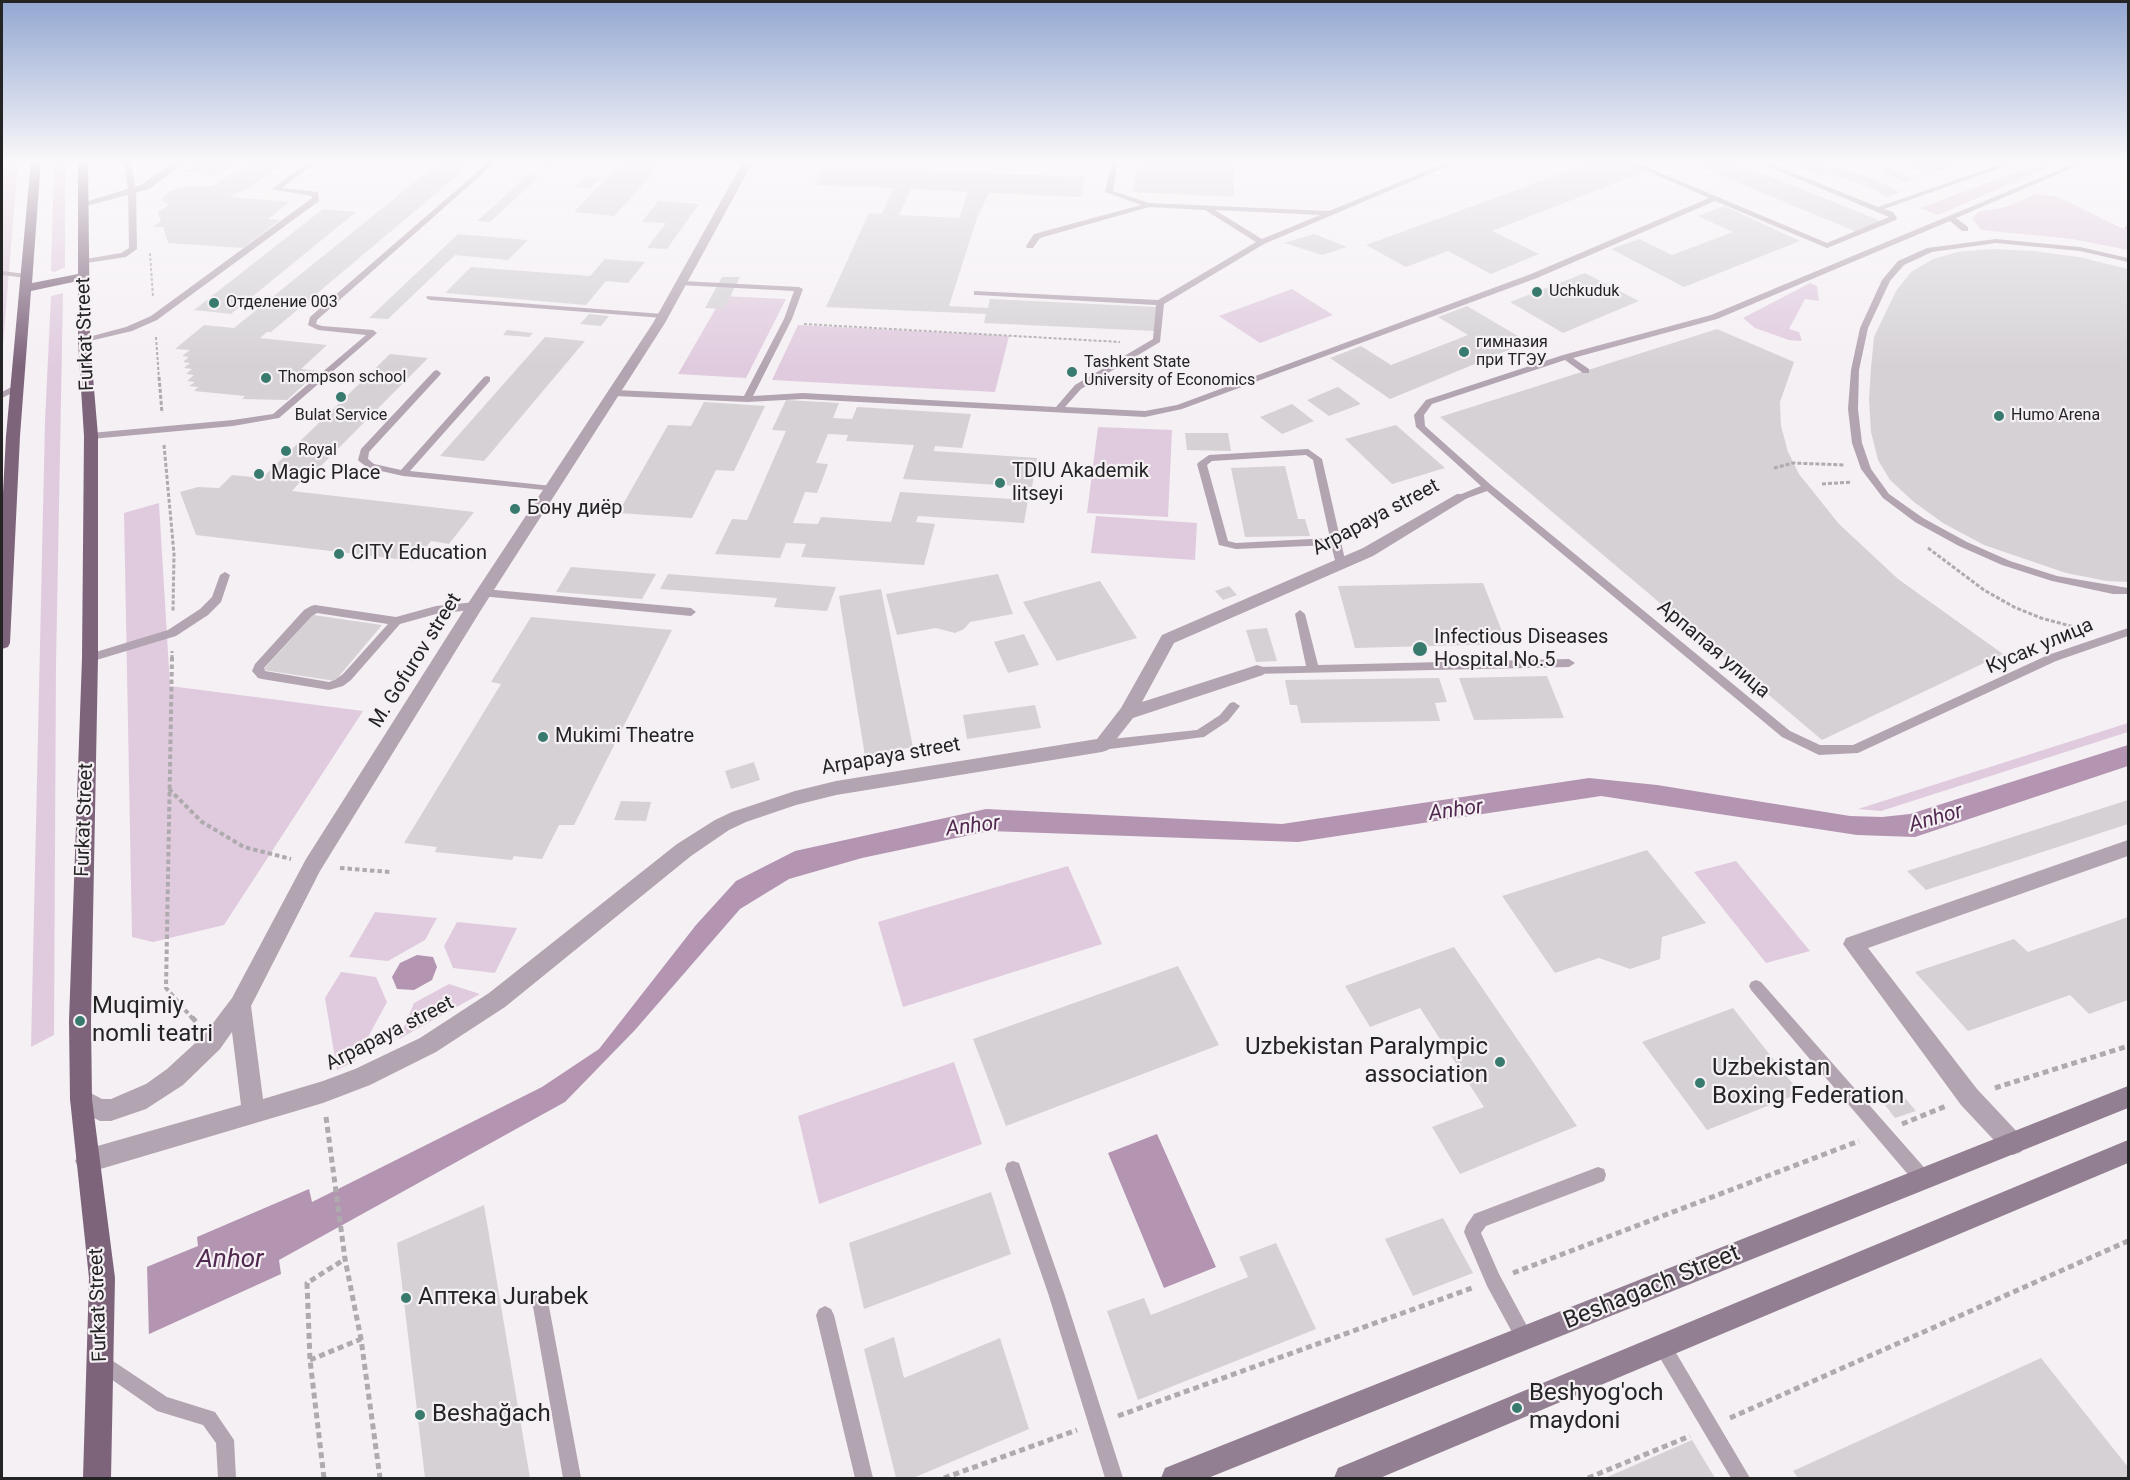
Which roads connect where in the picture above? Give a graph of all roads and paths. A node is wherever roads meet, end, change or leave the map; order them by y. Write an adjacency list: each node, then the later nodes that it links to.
1 (30, 229): 20 (main road)
2 (83, 229): 18 (main road, Furkat Street)
3 (133, 229): 18 (lane)
4 (275, 229): 26 (lane)
5 (416, 229): 39 (lane)
6 (711, 229): 21 (street, M. Gofurov street)
7 (1062, 229): 15 (lane)
8 (1240, 229): 14 (lane)
9 (1293, 229): 14 (lane)
10 (1644, 229): 38 (lane)
11 (1788, 229): 12 (lane)
12 (1867, 229)
13 (1922, 229): 30 (lane, Арпапая улица)
14 (1261, 242): 24 (lane)
15 (1030, 246)
16 (150, 251): 26 (path)
17 (2128, 260): 54 (lane)
18 (83, 269): 20 (main road); 28 (main road, Furkat Street)
19 (2, 273): 20 (lane)
20 (26, 282): 34 (main road)
21 (682, 283): 25 (street, M. Gofurov street); 27 (lane)
22 (977, 293): 24 (lane)
23 (430, 298): 25 (lane)
24 (1160, 303): 29 (lane)
25 (663, 316): 35 (street, M. Gofurov street)
26 (154, 318): 28 (lane); 39 (path)
27 (785, 323): 29 (path); 37 (lane)
28 (84, 341): 40 (main road, Furkat Street)
29 (1150, 343): 38 (lane)
30 (1566, 357): 31 (lane); 46 (lane, Арпапая улица)
31 (1586, 371)
32 (437, 373): 43 (lane)
33 (487, 379): 43 (lane)
34 (17, 387): 36 (lane); 49 (main road)
35 (615, 393): 37 (lane); 47 (street, M. Gofurov street)
36 (2, 395)
37 (747, 399): 38 (lane)
38 (1059, 409)
39 (163, 429): 40 (lane); 60 (path)
40 (91, 436): 63 (main road, Furkat Street)
41 (1845, 465): 42 (path)
42 (1774, 468)
43 (403, 473): 47 (lane)
44 (1847, 482): 45 (path)
45 (1822, 484)
46 (1488, 487): 48 (lane); 67 (lane, Арпапая улица)
47 (552, 489): 55 (street, M. Gofurov street)
48 (1462, 497): 52 (street, Arpapaya street)
49 (5, 537): 62 (main road)
50 (1336, 541): 50 (lane); 52 (lane)
51 (1941, 559): 61 (path)
52 (1341, 564): 69 (street, Arpapaya street)
53 (225, 575): 60 (lane)
54 (2128, 591)
55 (479, 599): 56 (lane); 58 (lane); 73 (street, M. Gofurov street)
56 (691, 612)
57 (1300, 614): 65 (lane)
58 (396, 621): 58 (lane)
59 (2128, 632): 61 (lane, Кусак улица)
60 (172, 633): 63 (lane); 71 (path)
61 (2113, 636): 67 (lane, Кусак улица)
62 (2, 643)
63 (90, 658): 82 (main road, Furkat Street)
64 (1569, 663): 65 (lane)
65 (1313, 670): 66 (lane)
66 (1257, 671): 69 (street)
67 (1966, 697)
68 (1234, 706): 70 (lane)
69 (1127, 713): 70 (street, Arpapaya street)
70 (1102, 745): 79 (street, Arpapaya street)
71 (170, 789): 73 (path); 76 (path)
72 (2128, 848): 80 (street)
73 (313, 865): 74 (path); 77 (street, M. Gofurov street)
74 (390, 872)
75 (1756, 986): 84 (lane)
76 (166, 988)
77 (240, 1005): 82 (street, M. Gofurov street); 83 (street)
78 (2128, 1046): 80 (path)
79 (323, 1092): 83 (street, Arpapaya street); 92 (path)
80 (1969, 1096): 84 (path); 85 (street)
81 (2128, 1097): 85 (main road, Beshagach Street)
82 (81, 1099): 87 (main road, Furkat Street)
83 (253, 1112): 87 (street, Arpapaya street)
84 (1883, 1132): 90 (lane); 93 (path)
85 (2013, 1144): 90 (main road, Beshagach Street)
86 (2128, 1152): 98 (main road)
87 (87, 1161): 100 (main road, Furkat Street)
88 (1014, 1168): 101 (lane)
89 (1598, 1175): 93 (lane)
90 (1923, 1179): 97 (main road, Beshagach Street)
91 (2128, 1241): 102 (path)
92 (345, 1260): 96 (path); 99 (path)
93 (1493, 1280): 97 (lane); 101 (path)
94 (540, 1301): 107 (lane)
95 (825, 1315): 108 (lane)
96 (361, 1339): 99 (path); 106 (path)
97 (1525, 1339): 111 (main road, Beshagach Street)
98 (1663, 1347): 102 (lane); 112 (main road)
99 (310, 1360): 105 (path)
100 (101, 1362): 103 (main road, Furkat Street); 104 (lane)
101 (1096, 1424): 109 (path); 110 (lane)
102 (1711, 1427): 113 (path); 114 (lane)
103 (97, 1479)
104 (228, 1479)
105 (324, 1479)
106 (380, 1479)
107 (572, 1479)
108 (864, 1479)
109 (944, 1479)
110 (1114, 1479)
111 (1175, 1479)
112 (1348, 1479)
113 (1588, 1479)
114 (1741, 1479)

